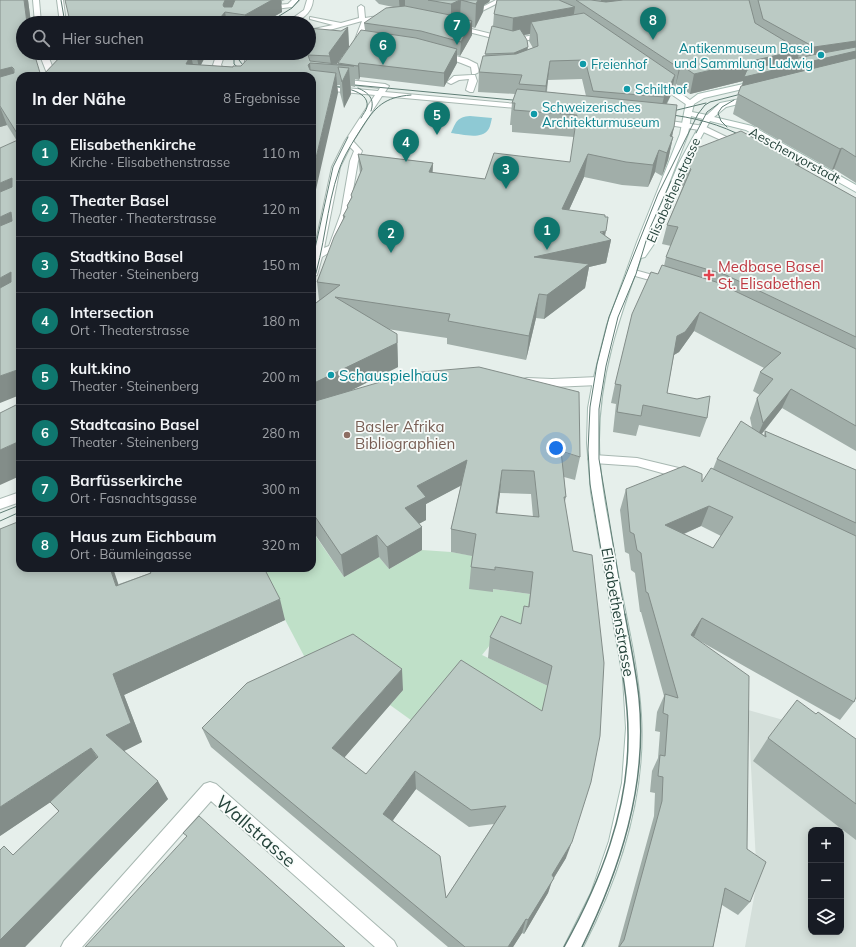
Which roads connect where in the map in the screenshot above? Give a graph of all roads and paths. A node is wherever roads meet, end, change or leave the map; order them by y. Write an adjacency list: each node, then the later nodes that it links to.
1 (36, 0): 8 (street)
2 (60, 0): 9 (street)
3 (296, 0): 7 (street)
4 (313, 0): 10 (street)
5 (501, 0): 19 (street)
6 (361, 7): 14 (street)
7 (256, 9)
8 (37, 16)
9 (62, 16)
10 (299, 16)
11 (388, 17): 13 (street)
12 (316, 19): 14 (street)
13 (360, 24): 14 (street); 21 (street)
14 (341, 25): 15 (street)
15 (316, 31)
16 (316, 33): 18 (street)
17 (552, 34): 19 (street)
18 (328, 35)
19 (523, 40): 20 (street)
20 (528, 48)
21 (352, 50)
22 (435, 52): 29 (street)
23 (45, 60): 26 (street)
24 (219, 60): 27 (street)
25 (248, 60): 28 (street)
26 (50, 72)
27 (221, 72)
28 (267, 72)
29 (477, 74): 34 (street); 37 (street)
30 (651, 76): 39 (street)
31 (316, 79): 36 (street)
32 (766, 80): 39 (street)
33 (316, 82): 36 (street)
34 (451, 82)
35 (316, 87): 36 (street)
36 (382, 89): 40 (street); 45 (street)
37 (470, 90)
38 (761, 96): 42 (street, Elisabethenstrasse)
39 (690, 103): 41 (street, Elisabethenstrasse)
40 (533, 108)
41 (688, 113): 42 (street, Aeschenvorstadt); 44 (street, Elisabethenstrasse)
42 (709, 117): 44 (street, Elisabethenstrasse); 47 (street, Aeschenvorstadt)
43 (652, 120): 44 (street, Aeschenvorstadt)
44 (695, 126): 46 (street, Aeschenvorstadt); 50 (street, Elisabethenstrasse); 50 (street, Elisabethenstrasse)
45 (349, 141): 48 (street); 48 (street)
46 (745, 149)
47 (856, 189)
48 (318, 256): 49 (street)
49 (316, 262)
50 (631, 272): 51 (street); 53 (street, Elisabethenstrasse)
51 (671, 284)
52 (517, 380): 53 (street)
53 (598, 381): 54 (street, Elisabethenstrasse)
54 (594, 459): 55 (street); 60 (street, Elisabethenstrasse)
55 (701, 480)
56 (16, 498): 57 (street)
57 (0, 504)
58 (70, 947): 59 (street, Wallstrasse)
59 (388, 947)
60 (573, 947)

